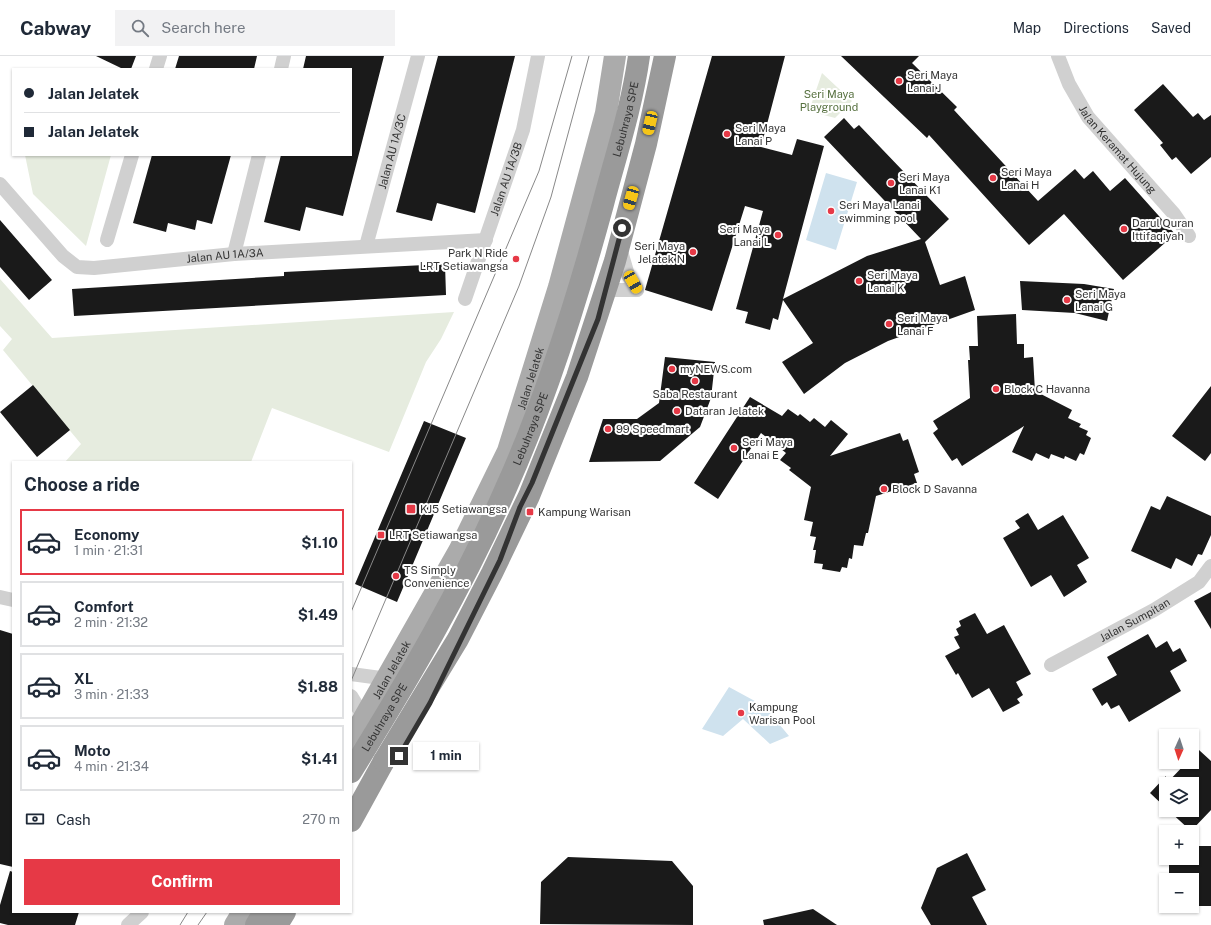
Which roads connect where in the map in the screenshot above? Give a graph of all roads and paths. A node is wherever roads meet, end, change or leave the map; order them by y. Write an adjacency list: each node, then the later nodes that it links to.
1 (160, 56): 9 (street)
2 (284, 56): 10 (street)
3 (418, 56): 18 (street, Jalan AU 1A/3C)
4 (538, 56): 16 (street, Jalan AU 1A/3B)
5 (615, 56): 27 (main road, Jalan Jelatek)
6 (639, 56): 32 (highway, Lebuhraya SPE)
7 (665, 56): 17 (main road); 31 (highway, Lebuhraya SPE, bridge)
8 (1058, 56): 14 (street, Jalan Keramat Hujung)
9 (156, 68)
10 (281, 68)
11 (132, 156): 15 (street)
12 (259, 156): 19 (street)
13 (0, 184): 19 (street, Jalan AU 1A/3A)
14 (1189, 236)
15 (108, 240)
16 (486, 240): 18 (street, Jalan AU 1A/3A); 21 (street, Jalan AU 1A/3B)
17 (618, 242): 20 (main road); 20 (street)
18 (366, 246): 19 (street, Jalan AU 1A/3A)
19 (234, 254)
20 (604, 293): 35 (main road)
21 (465, 299)
22 (1211, 566): 25 (street, Jalan Sumpitan)
23 (0, 597): 24 (street)
24 (12, 600)
25 (1051, 665)
26 (352, 674): 27 (street)
27 (388, 680): 29 (main road, Jalan Jelatek)
28 (352, 698): 29 (street)
29 (365, 719): 30 (main road, Jalan Jelatek)
30 (352, 739)
31 (384, 761): 33 (highway); 34 (highway)
32 (352, 770)
33 (352, 809)
34 (352, 819)
35 (352, 829)
36 (141, 913): 42 (street)
37 (242, 913): 43 (main road)
38 (263, 913): 44 (highway)
39 (284, 913): 45 (highway)
40 (290, 913): 46 (main road)
41 (300, 913): 47 (highway)
42 (128, 925)
43 (235, 925)
44 (256, 925)
45 (277, 925)
46 (282, 925)
47 (294, 925)

